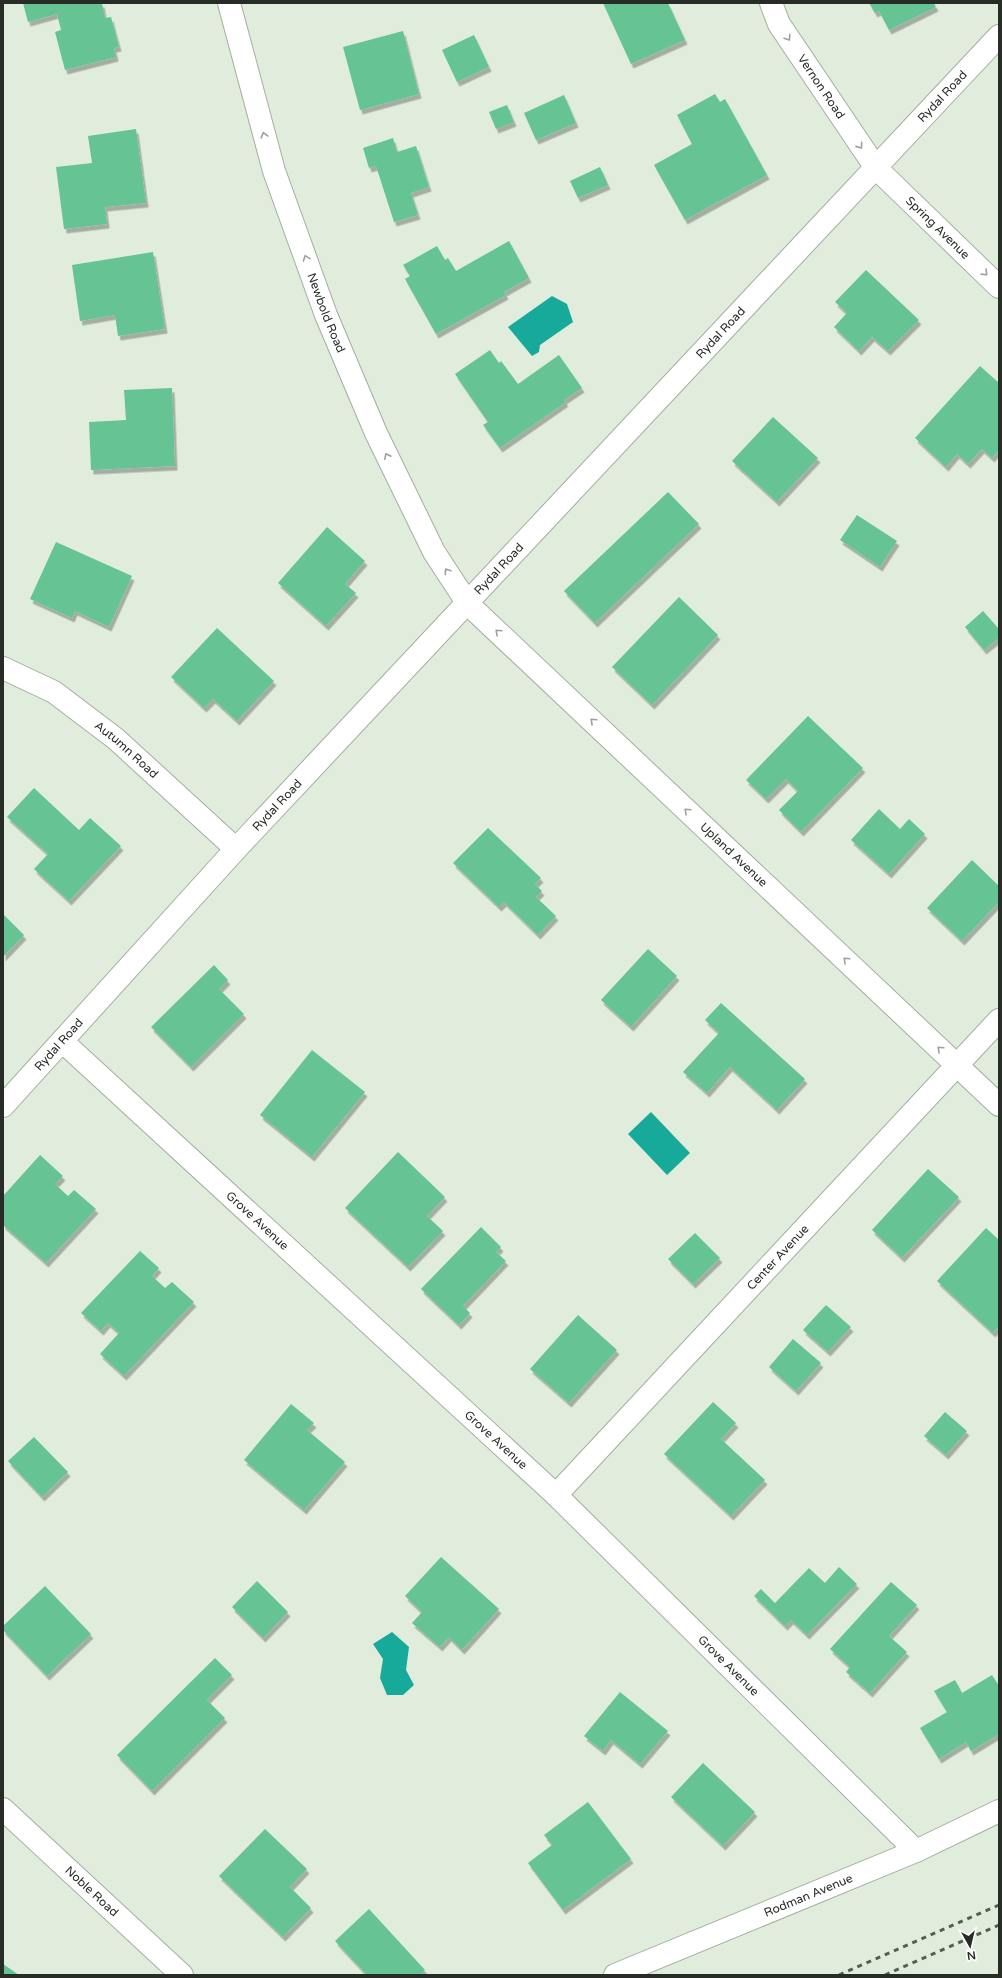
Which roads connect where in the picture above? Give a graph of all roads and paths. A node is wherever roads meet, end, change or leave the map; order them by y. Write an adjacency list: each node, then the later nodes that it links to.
1 (229, 3): 6 (street, Newbold Road, one-way to 1)
2 (771, 3): 4 (street, Vernon Road, one-way to 4)
3 (999, 36): 4 (street, Rydal Road)
4 (876, 168): 5 (street, Spring Avenue, one-way to 5); 6 (street, Rydal Road)
5 (999, 287)
6 (468, 604): 8 (street, Rydal Road); 11 (street, Upland Avenue, one-way to 6)
7 (3, 668): 8 (street, Autumn Road)
8 (236, 849): 10 (street, Rydal Road)
9 (999, 1020): 11 (street, Center Avenue)
10 (63, 1042): 13 (street, Rydal Road); 14 (street, Grove Avenue)
11 (957, 1065): 12 (street, Upland Avenue); 14 (street, Center Avenue)
12 (999, 1105)
13 (3, 1106)
14 (556, 1495): 17 (street, Grove Avenue)
15 (3, 1809): 18 (street, Noble Road)
16 (999, 1811): 17 (street, Rodman Avenue)
17 (916, 1851): 19 (street, Rodman Avenue)
18 (181, 1975)
19 (615, 1975)

